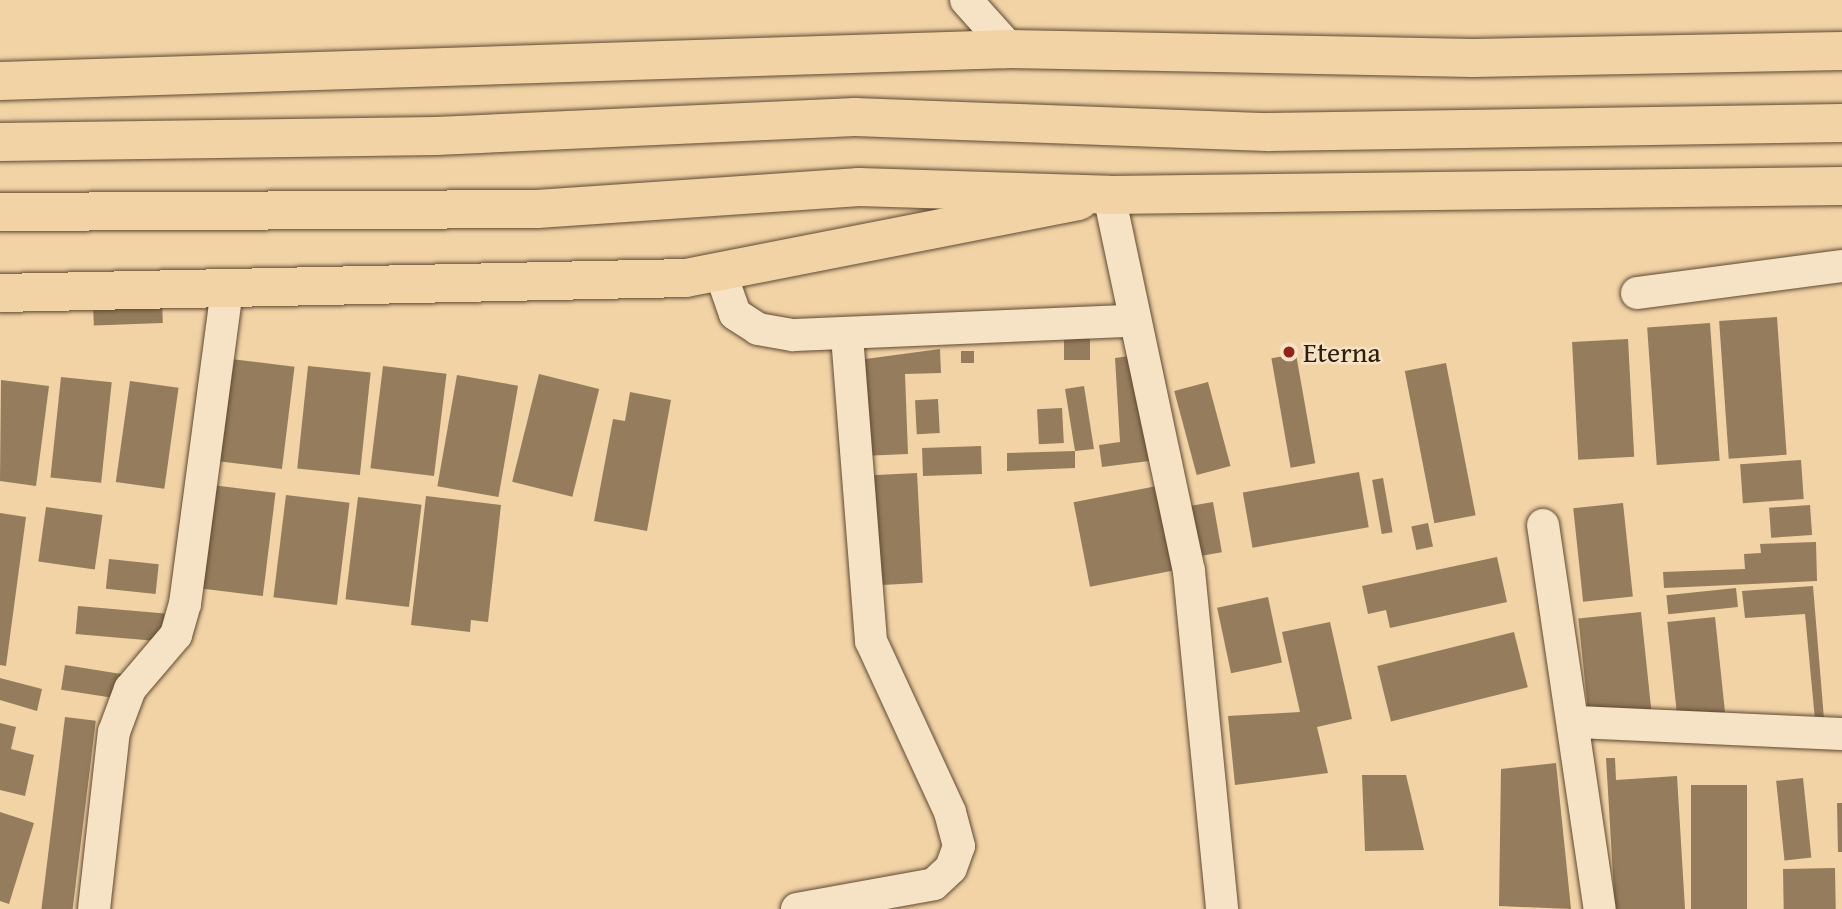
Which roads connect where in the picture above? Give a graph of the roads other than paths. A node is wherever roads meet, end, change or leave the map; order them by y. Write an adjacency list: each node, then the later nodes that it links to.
1 (966, 0): 2 (street)
2 (1010, 49): 3 (main road); 4 (main road)
3 (1842, 51)
4 (0, 80)
5 (1842, 123): 6 (main road)
6 (0, 142)
7 (1842, 186): 8 (main road)
8 (1109, 195): 9 (main road); 11 (main road); 15 (street)
9 (0, 212)
10 (1842, 266): 14 (street)
11 (721, 274): 12 (main road); 16 (street)
12 (227, 289): 13 (main road); 20 (street)
13 (0, 293)
14 (1637, 293)
15 (1133, 321): 16 (street); 22 (street)
16 (846, 337): 21 (street)
17 (1543, 525): 18 (street)
18 (1577, 722): 19 (street); 23 (street)
19 (1842, 734)
20 (94, 909)
21 (797, 909)
22 (1222, 909)
23 (1600, 909)

